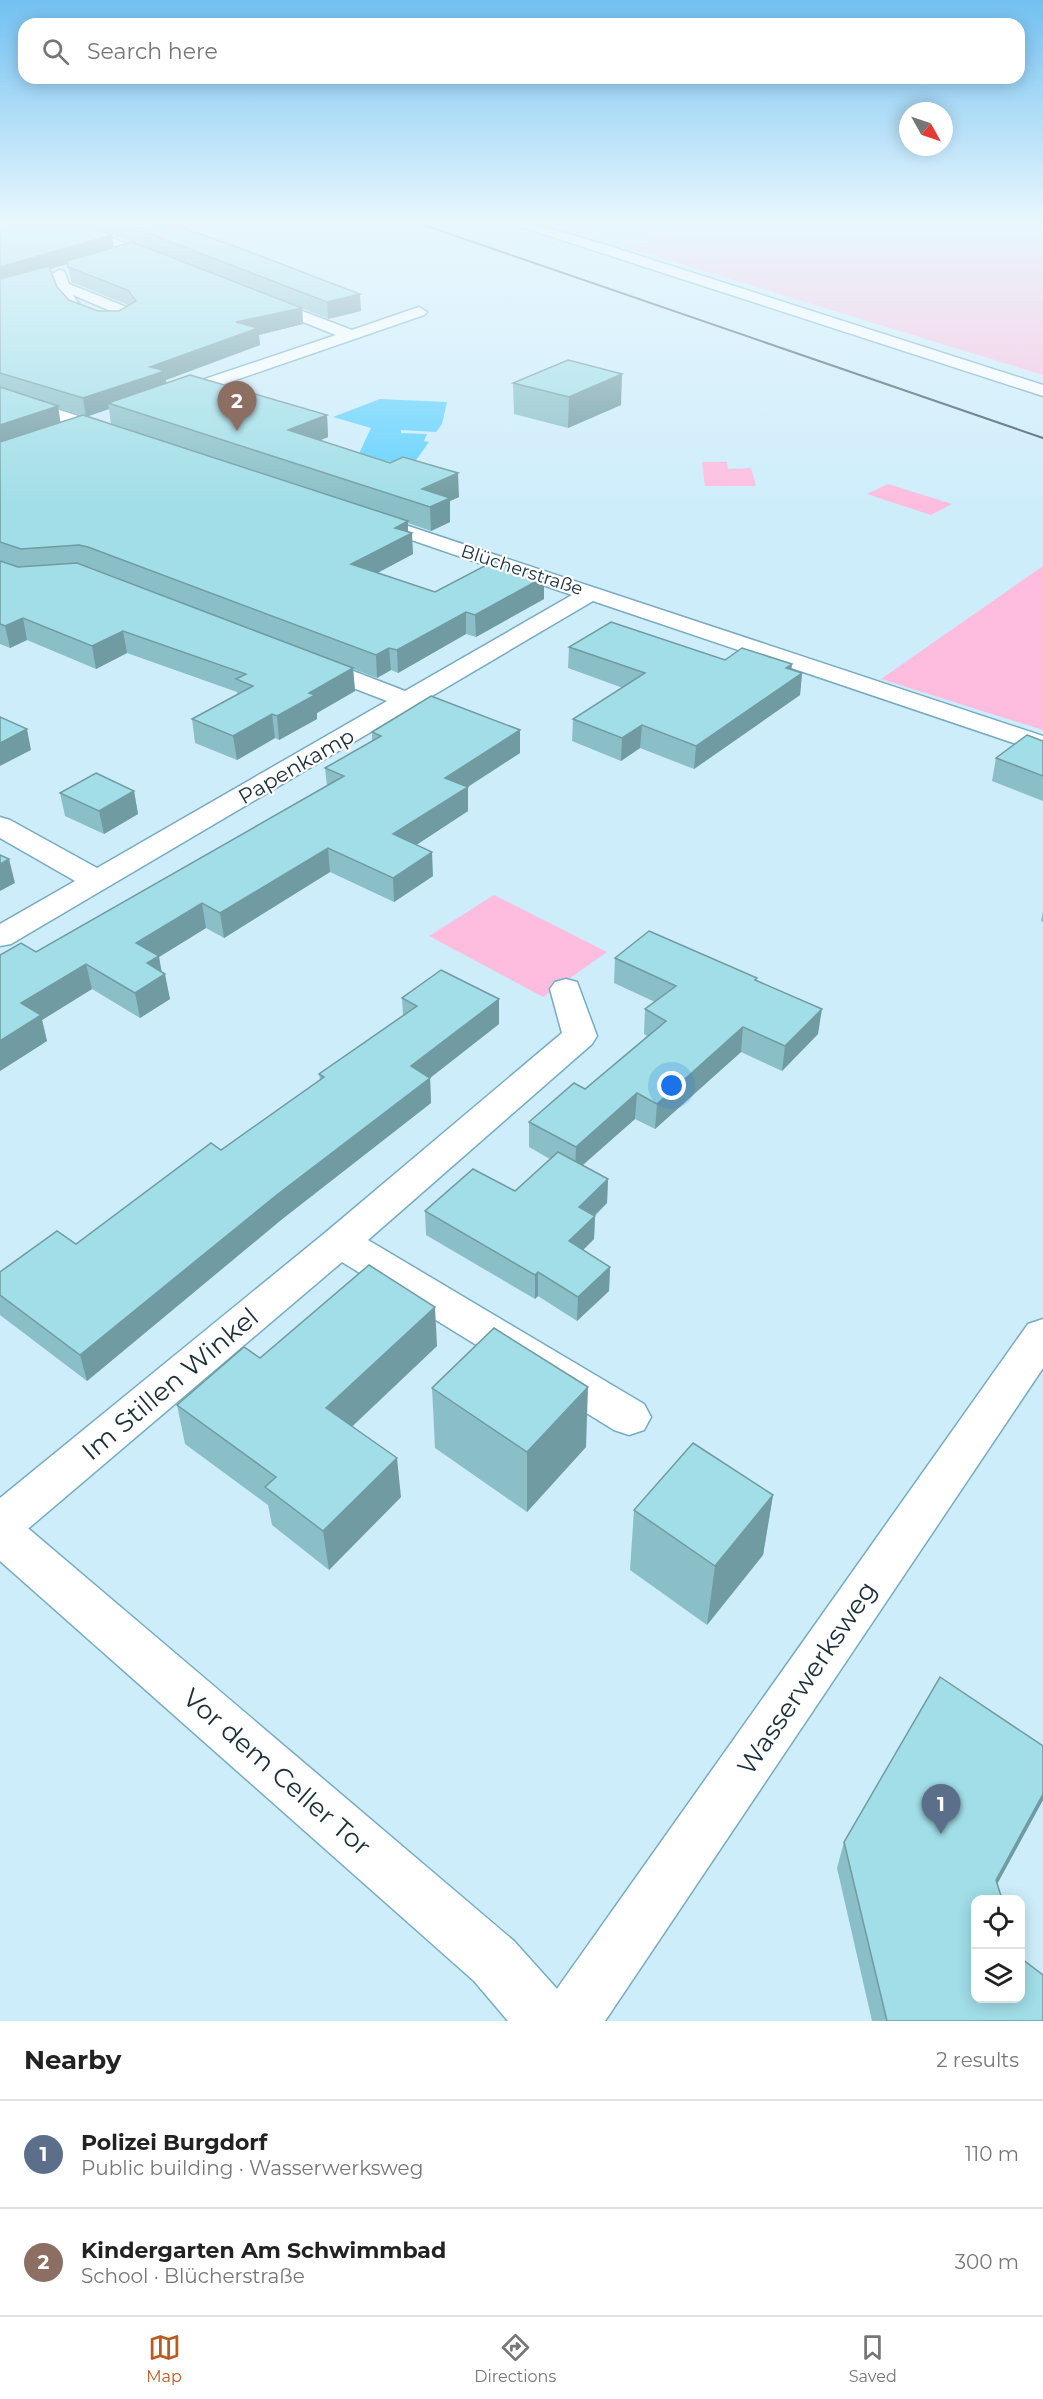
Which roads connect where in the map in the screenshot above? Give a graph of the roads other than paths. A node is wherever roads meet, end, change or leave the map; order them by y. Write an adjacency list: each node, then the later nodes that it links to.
1 (303, 316): 4 (street)
2 (406, 316): 4 (street)
3 (808, 316): 5 (street)
4 (351, 335): 7 (street)
5 (1043, 392)
6 (0, 396): 9 (street)
7 (152, 403)
8 (119, 414): 9 (street)
9 (87, 425): 10 (street); 11 (street)
10 (54, 436)
11 (132, 440)
12 (348, 512): 13 (street, Blücherstraße)
13 (591, 593): 15 (street, Papenkamp); 16 (street, Blücherstraße)
14 (288, 655): 15 (street)
15 (408, 701): 18 (street, Papenkamp)
16 (1043, 745)
17 (0, 826): 18 (street)
18 (96, 880): 19 (street, Papenkamp)
19 (0, 937)
20 (566, 989): 21 (street, Im Stillen Winkel)
21 (340, 1242): 23 (street); 24 (street, Im Stillen Winkel)
22 (1043, 1335): 27 (street, Wasserwerksweg)
23 (629, 1417)
24 (0, 1525)
25 (0, 1532): 26 (street, Vor dem Celler Tor)
26 (546, 2021)
27 (570, 2021)

